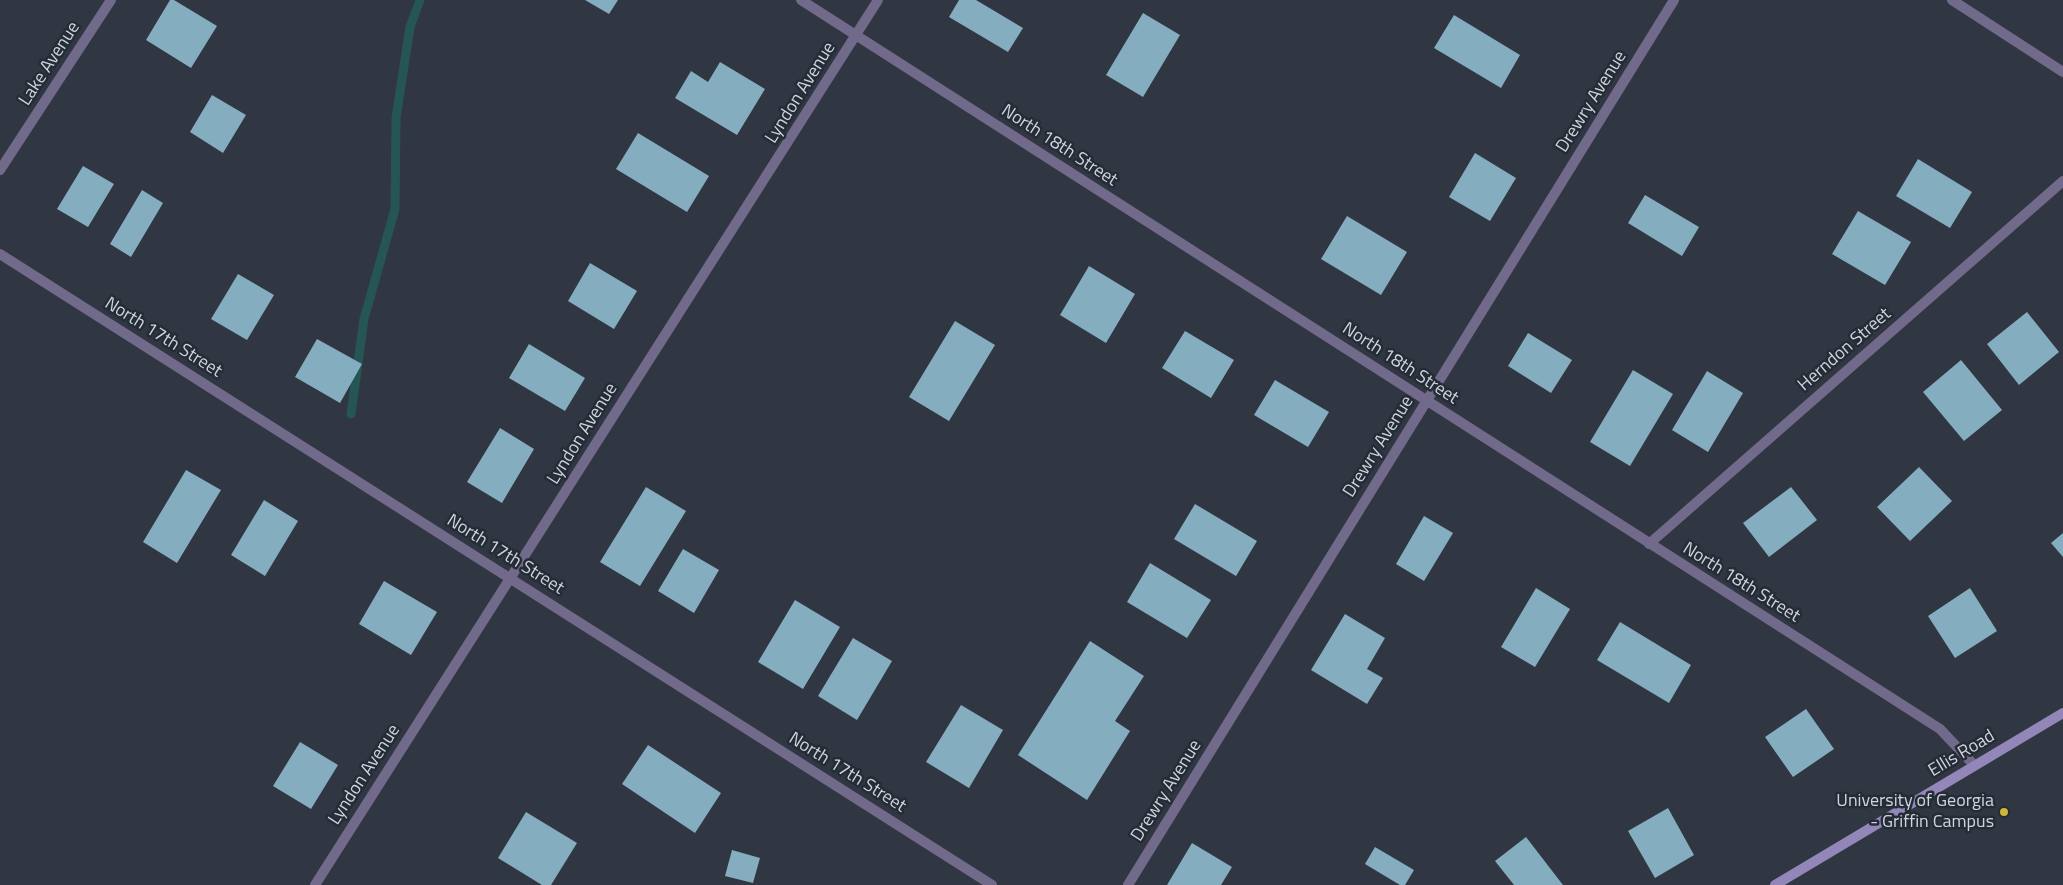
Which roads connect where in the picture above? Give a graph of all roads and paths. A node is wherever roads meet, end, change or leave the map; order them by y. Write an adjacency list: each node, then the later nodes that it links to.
1 (111, 0): 8 (street, Lake Avenue)
2 (801, 0): 6 (street, North 18th Street)
3 (878, 0): 6 (street, Lyndon Avenue)
4 (1674, 0): 11 (street, Drewry Avenue)
5 (1952, 0): 7 (street)
6 (856, 36): 11 (street, North 18th Street); 13 (street, Lyndon Avenue)
7 (2063, 72)
8 (0, 170)
9 (2063, 181): 12 (street, Herndon Street)
10 (0, 254): 13 (street, North 17th Street)
11 (1427, 400): 12 (street, North 18th Street); 18 (street, Drewry Avenue)
12 (1649, 544): 15 (street, North 18th Street)
13 (511, 578): 16 (street, Lyndon Avenue); 17 (street, North 17th Street)
14 (2063, 713): 15 (street, Ellis Road)
15 (1974, 765): 19 (street, Ellis Road)
16 (314, 885)
17 (992, 885)
18 (1128, 885)
19 (1775, 885)

